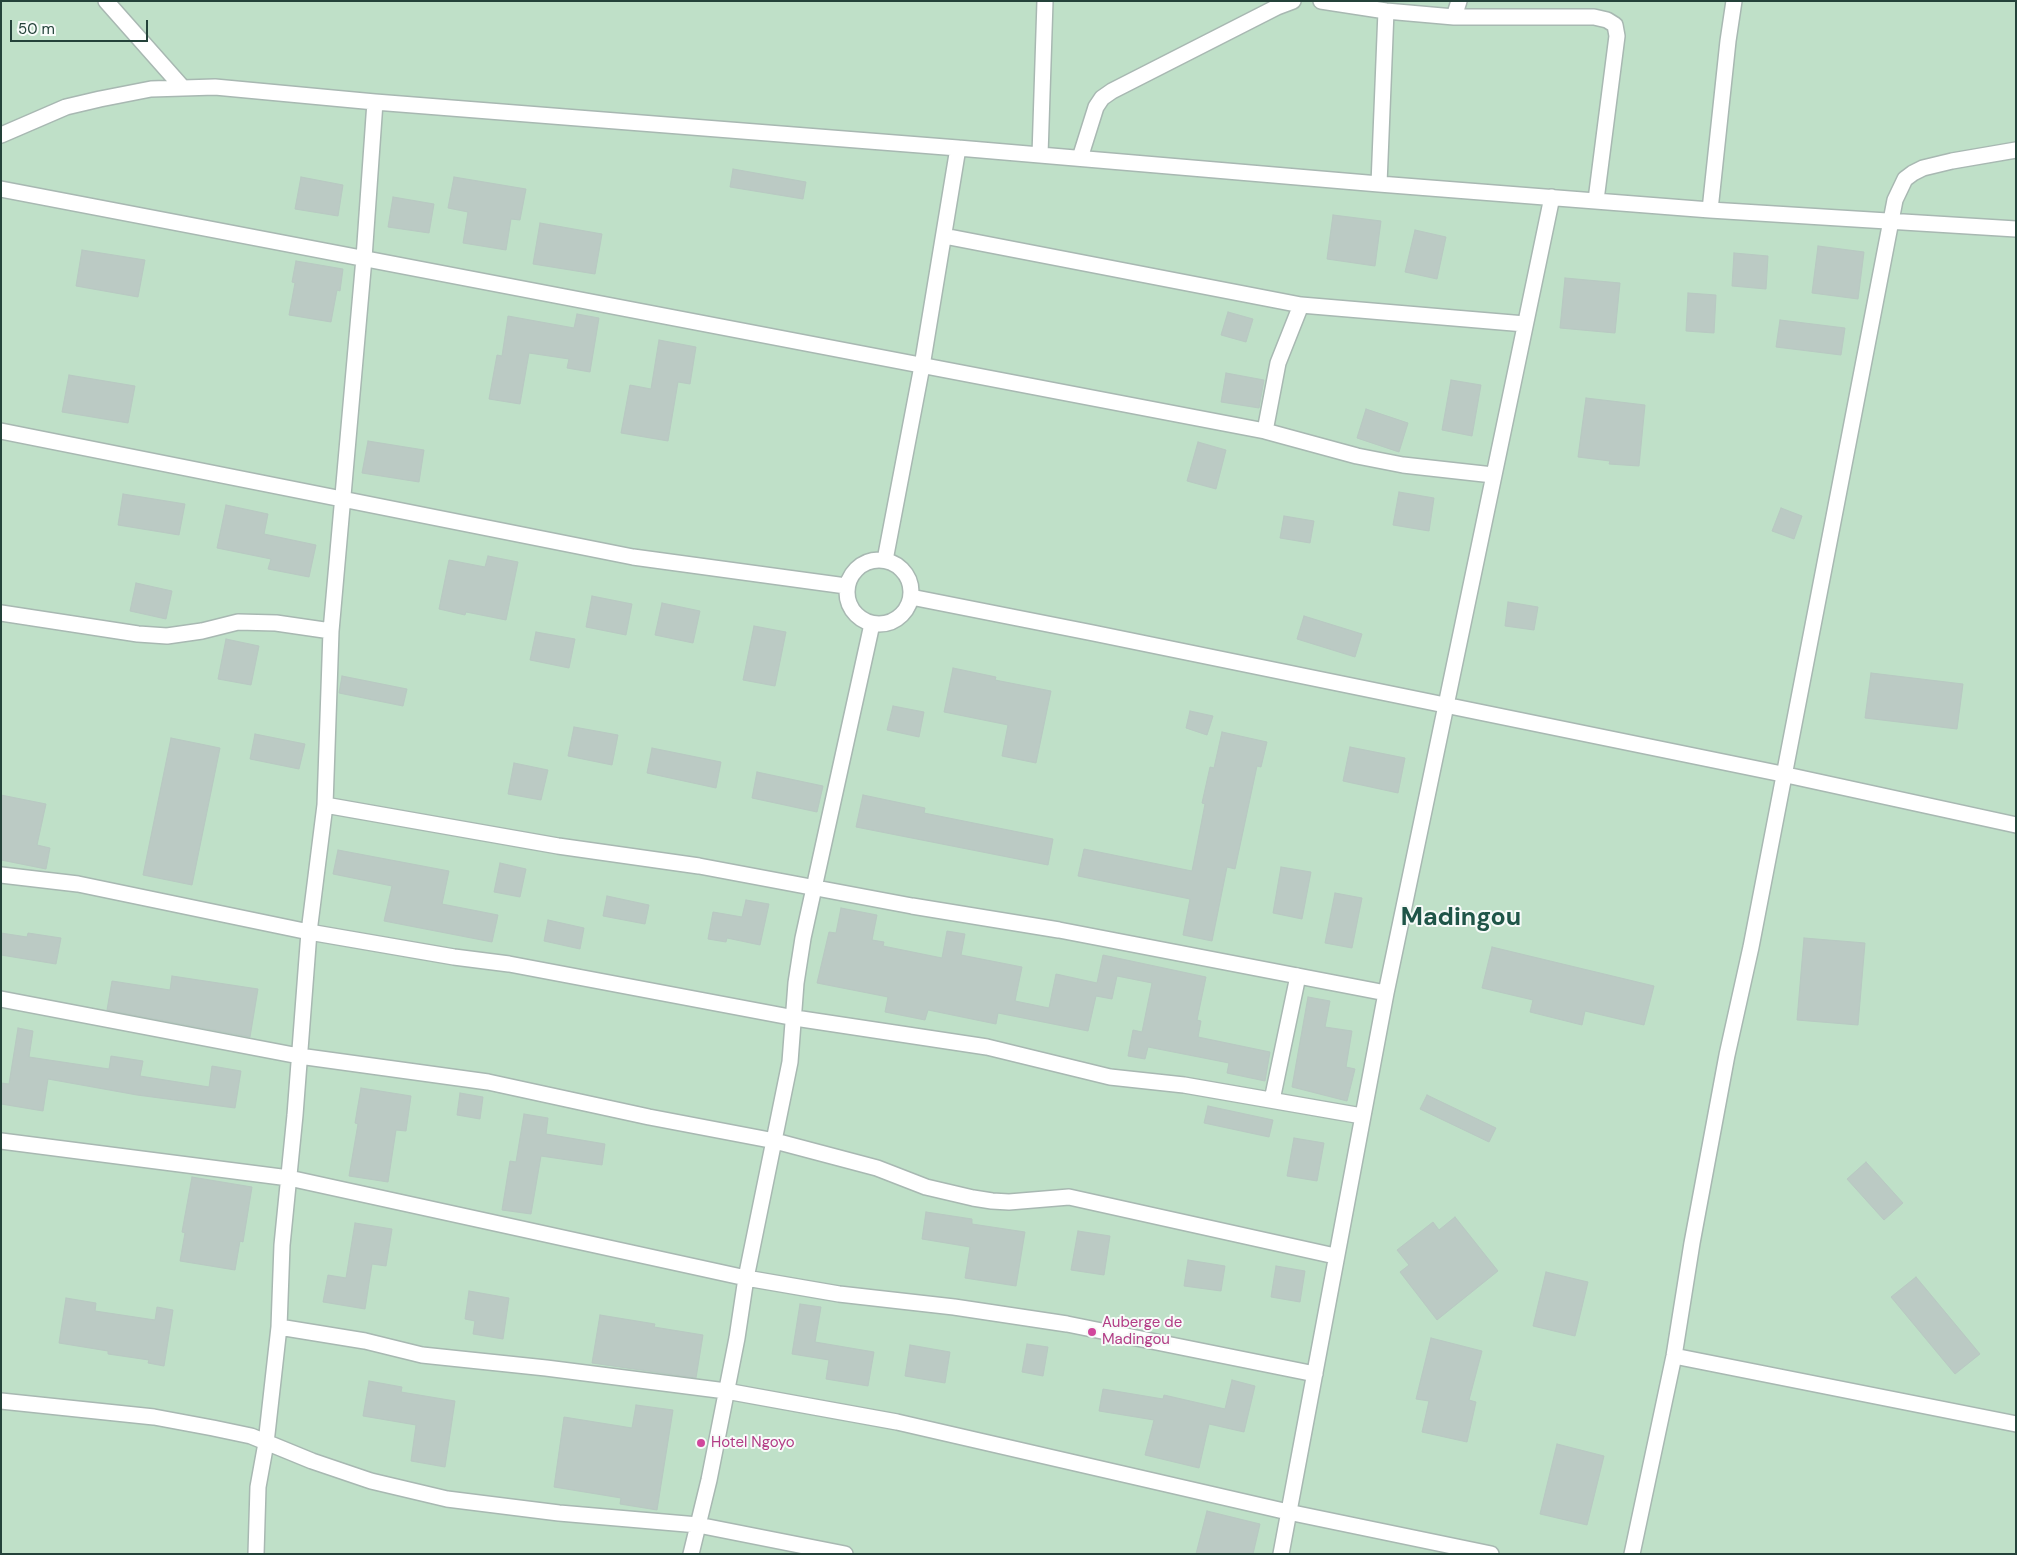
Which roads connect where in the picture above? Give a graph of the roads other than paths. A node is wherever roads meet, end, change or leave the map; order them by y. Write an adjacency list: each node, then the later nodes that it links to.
1 (106, 1): 9 (street)
2 (1045, 1): 14 (street)
3 (1293, 1): 15 (street)
4 (1321, 1): 7 (street)
5 (1459, 1): 8 (street)
6 (1734, 1): 20 (street)
7 (1386, 11): 8 (street); 16 (street)
8 (1454, 17): 19 (street)
9 (183, 88): 10 (street); 11 (street)
10 (375, 102): 12 (street); 24 (street)
11 (1, 135)
12 (958, 148): 14 (street); 23 (street)
13 (2016, 150): 21 (street)
14 (1040, 155): 15 (street)
15 (1080, 158): 16 (street)
16 (1379, 184): 18 (street)
17 (1, 189): 24 (street)
18 (1552, 196): 19 (street); 26 (street)
19 (1596, 200): 20 (street)
20 (1710, 210): 21 (street)
21 (1891, 221): 22 (street); 39 (street)
22 (2016, 229)
23 (944, 236): 25 (street); 27 (street)
24 (364, 258): 27 (street); 31 (street)
25 (1301, 305): 26 (street); 29 (street)
26 (1525, 324): 30 (street)
27 (922, 366): 29 (street); 32 (street)
28 (1, 430): 31 (street)
29 (1265, 431): 30 (street)
30 (1493, 475): 38 (street)
31 (342, 498): 33 (street); 37 (street)
32 (885, 560): 33 (street); 34 (street)
33 (846, 586): 36 (street)
34 (911, 597): 36 (street); 38 (street)
35 (1, 613): 37 (street)
36 (872, 624): 43 (street)
37 (331, 631): 40 (street)
38 (1447, 706): 39 (street); 46 (street)
39 (1782, 774): 41 (street); 58 (street)
40 (325, 805): 43 (street); 44 (street)
41 (2016, 825)
42 (1, 875): 44 (street)
43 (814, 887): 45 (street); 48 (street)
44 (309, 932): 48 (street); 49 (street)
45 (1298, 976): 46 (street); 50 (street)
46 (1386, 993): 51 (street)
47 (1, 999): 49 (street)
48 (794, 1018): 50 (street); 53 (street)
49 (299, 1056): 53 (street); 54 (street)
50 (1272, 1100): 51 (street)
51 (1362, 1116): 55 (street)
52 (1, 1141): 54 (street)
53 (774, 1141): 55 (street); 56 (street)
54 (289, 1178): 56 (street); 57 (street)
55 (1335, 1256): 59 (street)
56 (746, 1278): 59 (street); 60 (street)
57 (279, 1326): 60 (street); 63 (street)
58 (1674, 1356): 62 (street); 71 (street)
59 (1315, 1374): 64 (street)
60 (726, 1391): 64 (street); 65 (street)
61 (1, 1401): 63 (street)
62 (2016, 1424)
63 (266, 1444): 65 (street); 66 (street)
64 (1288, 1512): 69 (street); 70 (street)
65 (698, 1526): 67 (street); 68 (street)
66 (256, 1554)
67 (691, 1554)
68 (845, 1554)
69 (1281, 1554)
70 (1492, 1554)
71 (1632, 1554)

